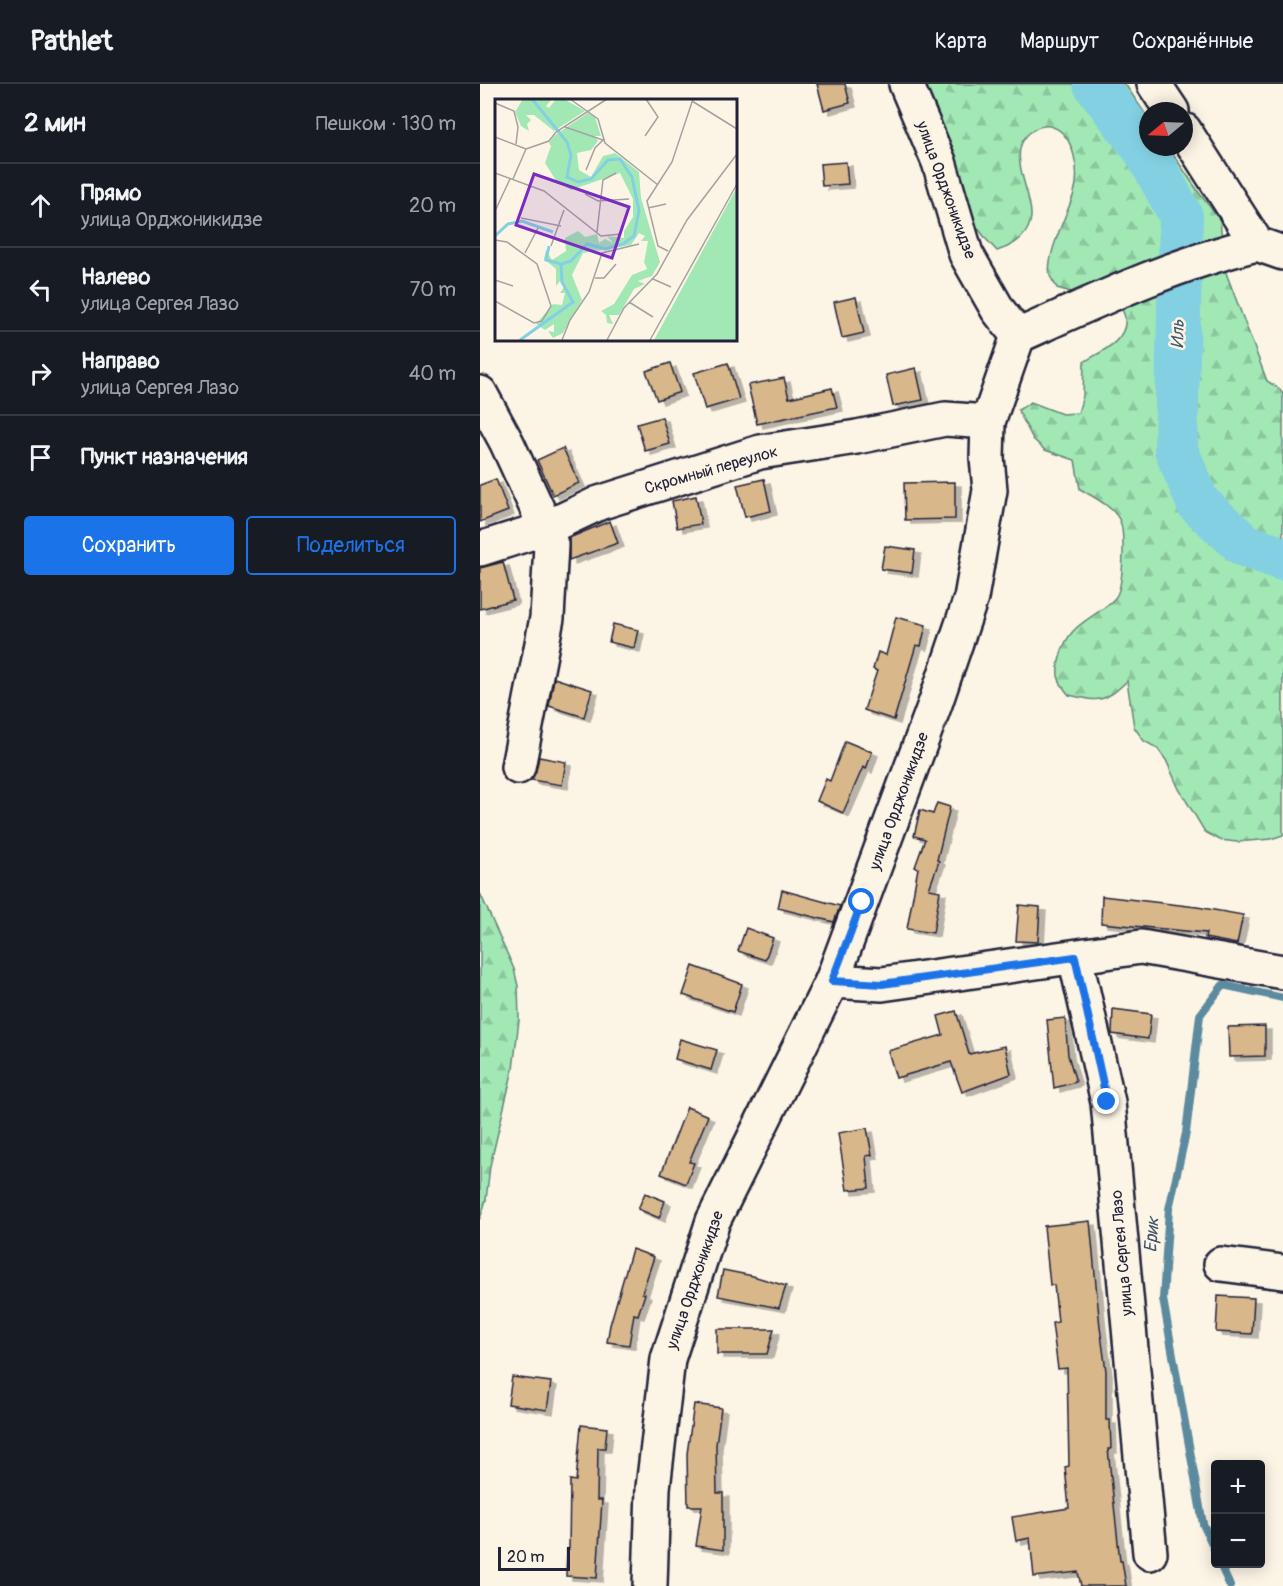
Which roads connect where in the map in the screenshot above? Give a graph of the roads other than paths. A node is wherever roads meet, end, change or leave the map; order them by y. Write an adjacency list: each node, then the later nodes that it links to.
1 (906, 84): 6 (street, улица Орджоникидзе)
2 (1154, 84): 3 (street)
3 (1166, 102)
4 (1193, 145): 5 (street)
5 (1257, 249): 6 (street)
6 (1018, 336): 8 (street, улица Орджоникидзе)
7 (480, 393): 9 (street)
8 (988, 422): 9 (street, Скромный переулок); 14 (street, улица Орджоникидзе)
9 (546, 528): 10 (street, Скромный переулок); 11 (street)
10 (480, 549)
11 (518, 767)
12 (1075, 957): 13 (street); 14 (street); 17 (street, улица Сергея Лазо)
13 (1283, 972)
14 (832, 981): 18 (street, улица Орджоникидзе)
15 (1221, 1264): 16 (street)
16 (1283, 1272)
17 (1150, 1552)
18 (650, 1586)

